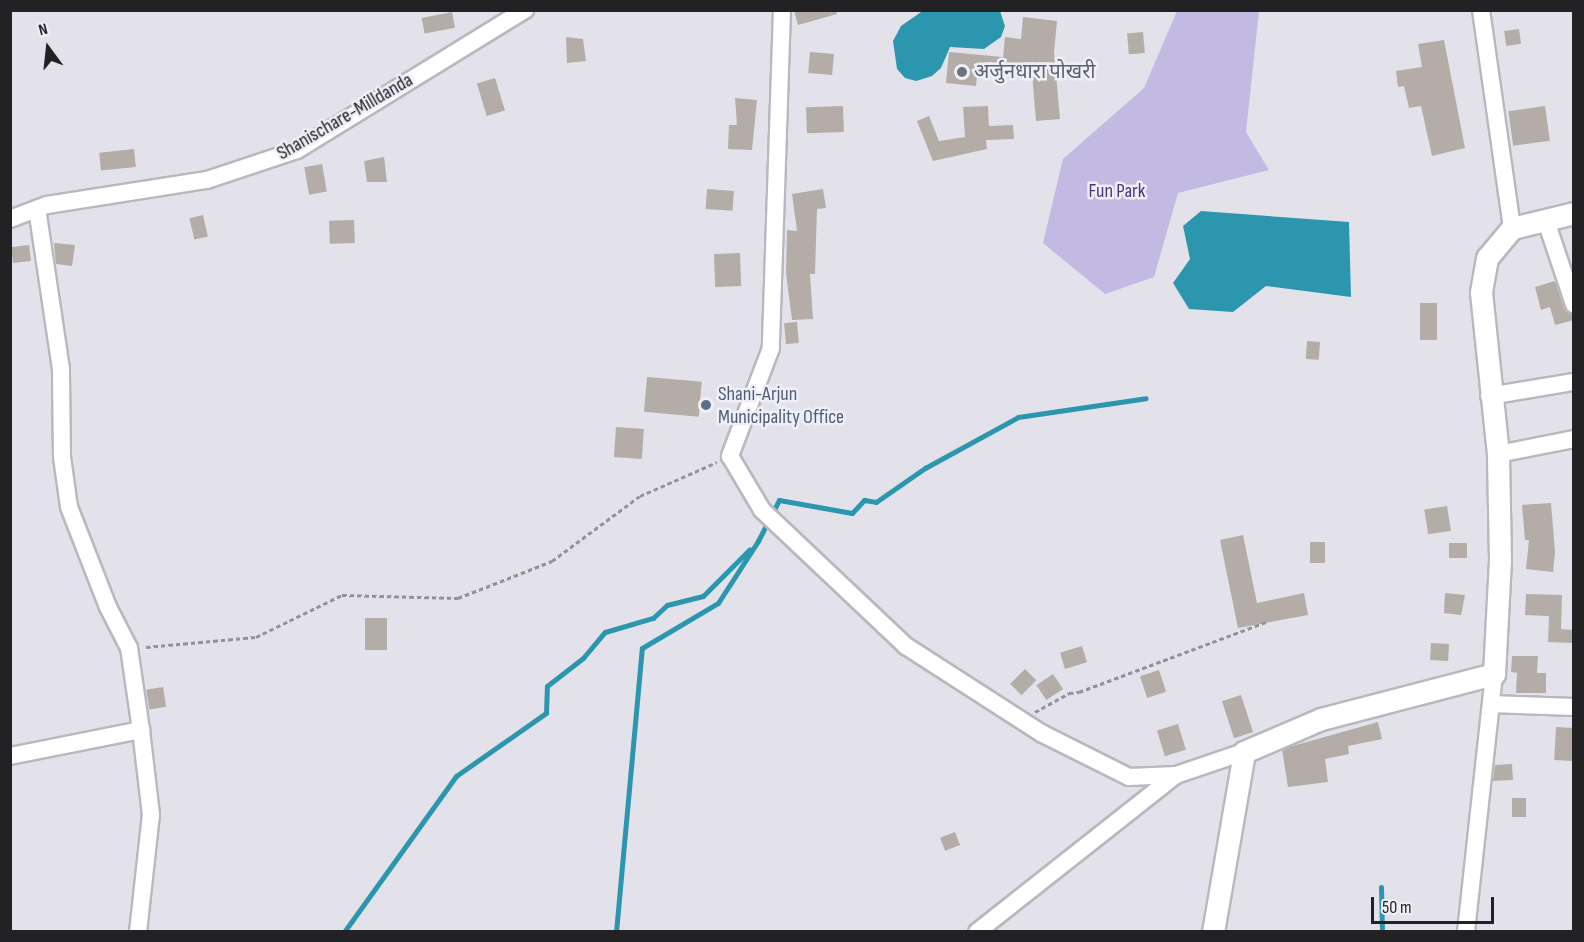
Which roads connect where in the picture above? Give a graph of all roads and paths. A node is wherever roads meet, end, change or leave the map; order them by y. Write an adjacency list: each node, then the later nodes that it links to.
1 (525, 10): 4 (street, Shanischare-Milldanda)
2 (783, 10): 14 (street)
3 (1481, 10): 8 (street)
4 (37, 209): 6 (street, Shanischare-Milldanda); 16 (street)
5 (1574, 213): 7 (street)
6 (10, 219)
7 (1546, 221): 8 (street); 9 (street)
8 (1512, 228): 11 (street)
9 (1574, 303)
10 (1574, 382): 11 (street)
11 (1489, 396): 13 (street)
12 (1574, 439): 13 (street)
13 (1498, 454): 17 (street)
14 (730, 456): 16 (path); 20 (street)
15 (1266, 622): 20 (path)
16 (129, 648): 21 (street)
17 (1494, 674): 18 (street); 22 (street)
18 (1491, 704): 19 (street); 28 (street)
19 (1574, 707)
20 (1021, 720): 24 (street)
21 (141, 730): 23 (street); 25 (street)
22 (1244, 752): 24 (street); 27 (street)
23 (10, 756)
24 (1176, 775): 26 (street)
25 (138, 932)
26 (977, 932)
27 (1213, 932)
28 (1466, 932)

